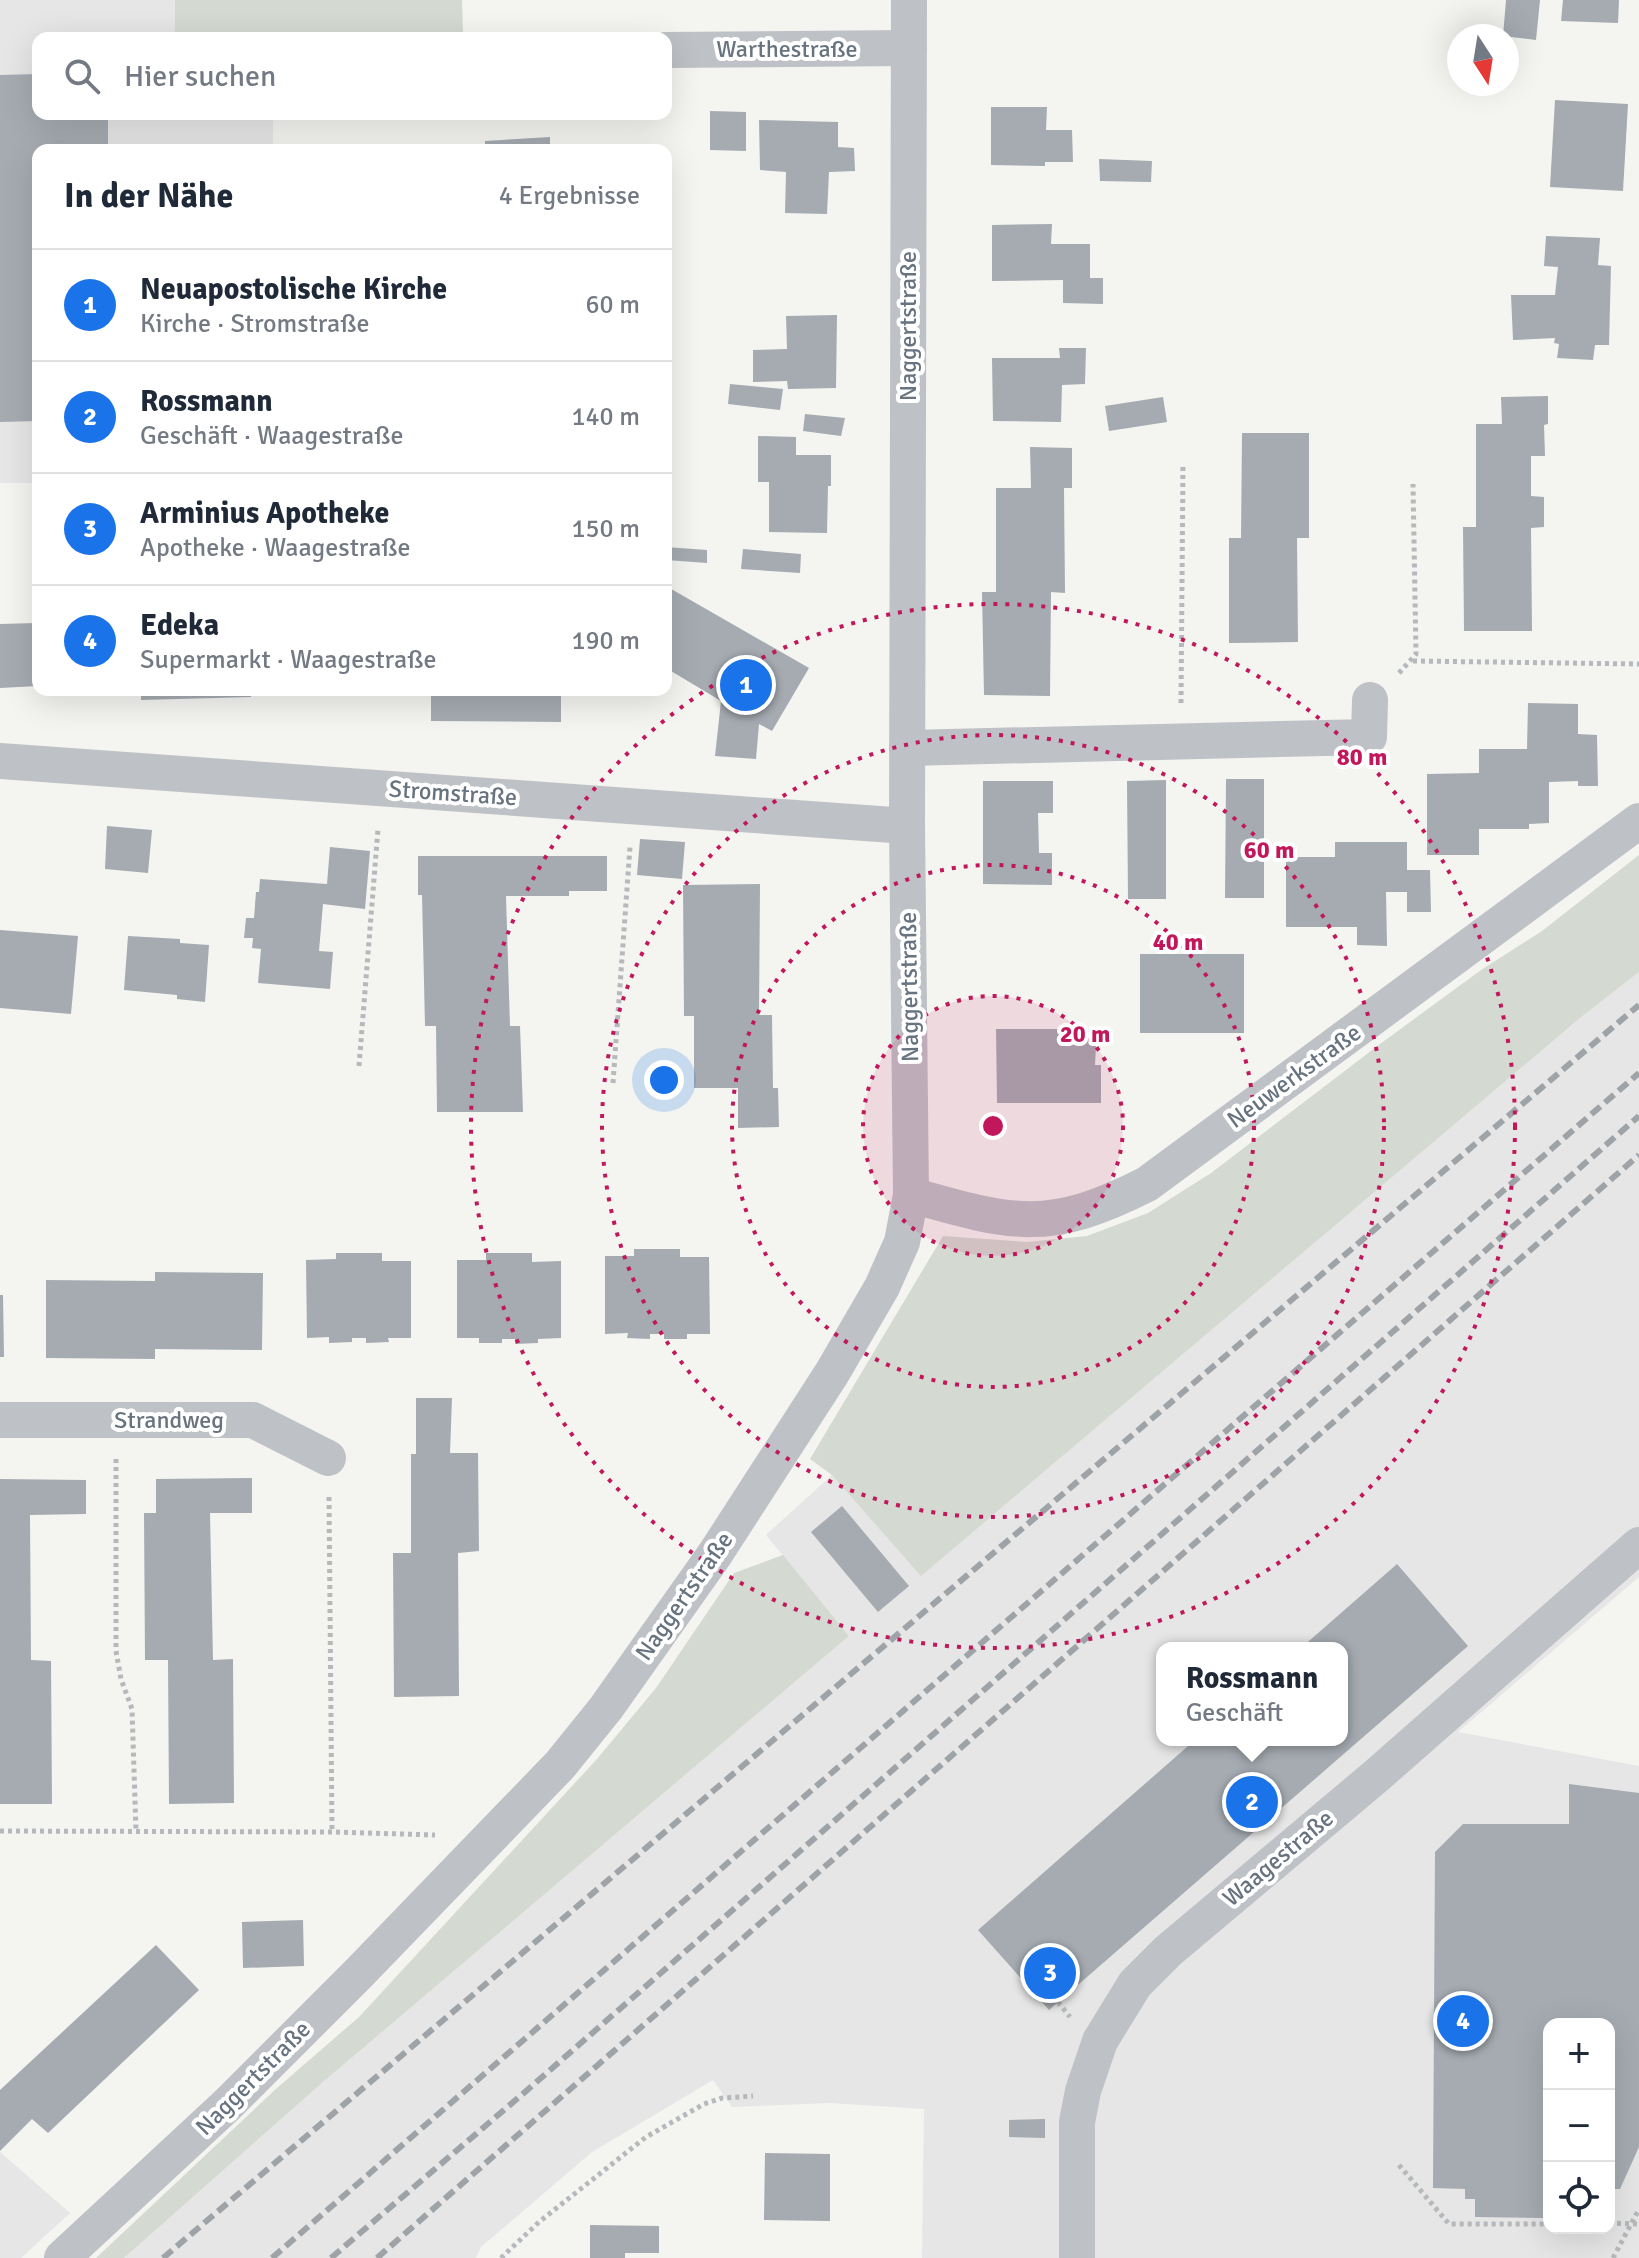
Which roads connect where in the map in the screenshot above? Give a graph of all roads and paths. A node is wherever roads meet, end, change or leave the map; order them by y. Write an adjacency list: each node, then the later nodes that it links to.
1 (909, 0): 2 (street, Naggertstraße)
2 (909, 48): 3 (street, Warthestraße); 9 (street, Naggertstraße)
3 (672, 50)
4 (1183, 464): 8 (path)
5 (1413, 484): 6 (path)
6 (1639, 664)
7 (1370, 700): 8 (street)
8 (1180, 742): 9 (street)
9 (907, 748): 14 (street, Naggertstraße)
10 (0, 761): 11 (street, Stromstraße)
11 (381, 788): 12 (street, Stromstraße); 15 (path)
12 (633, 806): 14 (street, Stromstraße); 16 (path)
13 (1639, 821): 17 (street, Neuwerkstraße)
14 (907, 826): 17 (street, Naggertstraße)
15 (359, 1066)
16 (613, 1083)
17 (911, 1195): 25 (street, Naggertstraße)
18 (0, 1420): 19 (street, Strandweg)
19 (115, 1420): 20 (street, Strandweg); 23 (path)
20 (328, 1458): 24 (path)
21 (1639, 1545): 34 (street, Waagestraße)
22 (0, 1831): 23 (path)
23 (136, 1831): 24 (path)
24 (332, 1832): 25 (path)
25 (490, 1837): 32 (street, Naggertstraße)
26 (753, 2096): 33 (path)
27 (1399, 2165): 30 (path)
28 (1639, 2209): 31 (path)
29 (1615, 2223): 31 (path)
30 (1543, 2224)
31 (1635, 2224): 35 (path)
32 (62, 2258)
33 (501, 2258)
34 (1077, 2258)
35 (1613, 2258)

